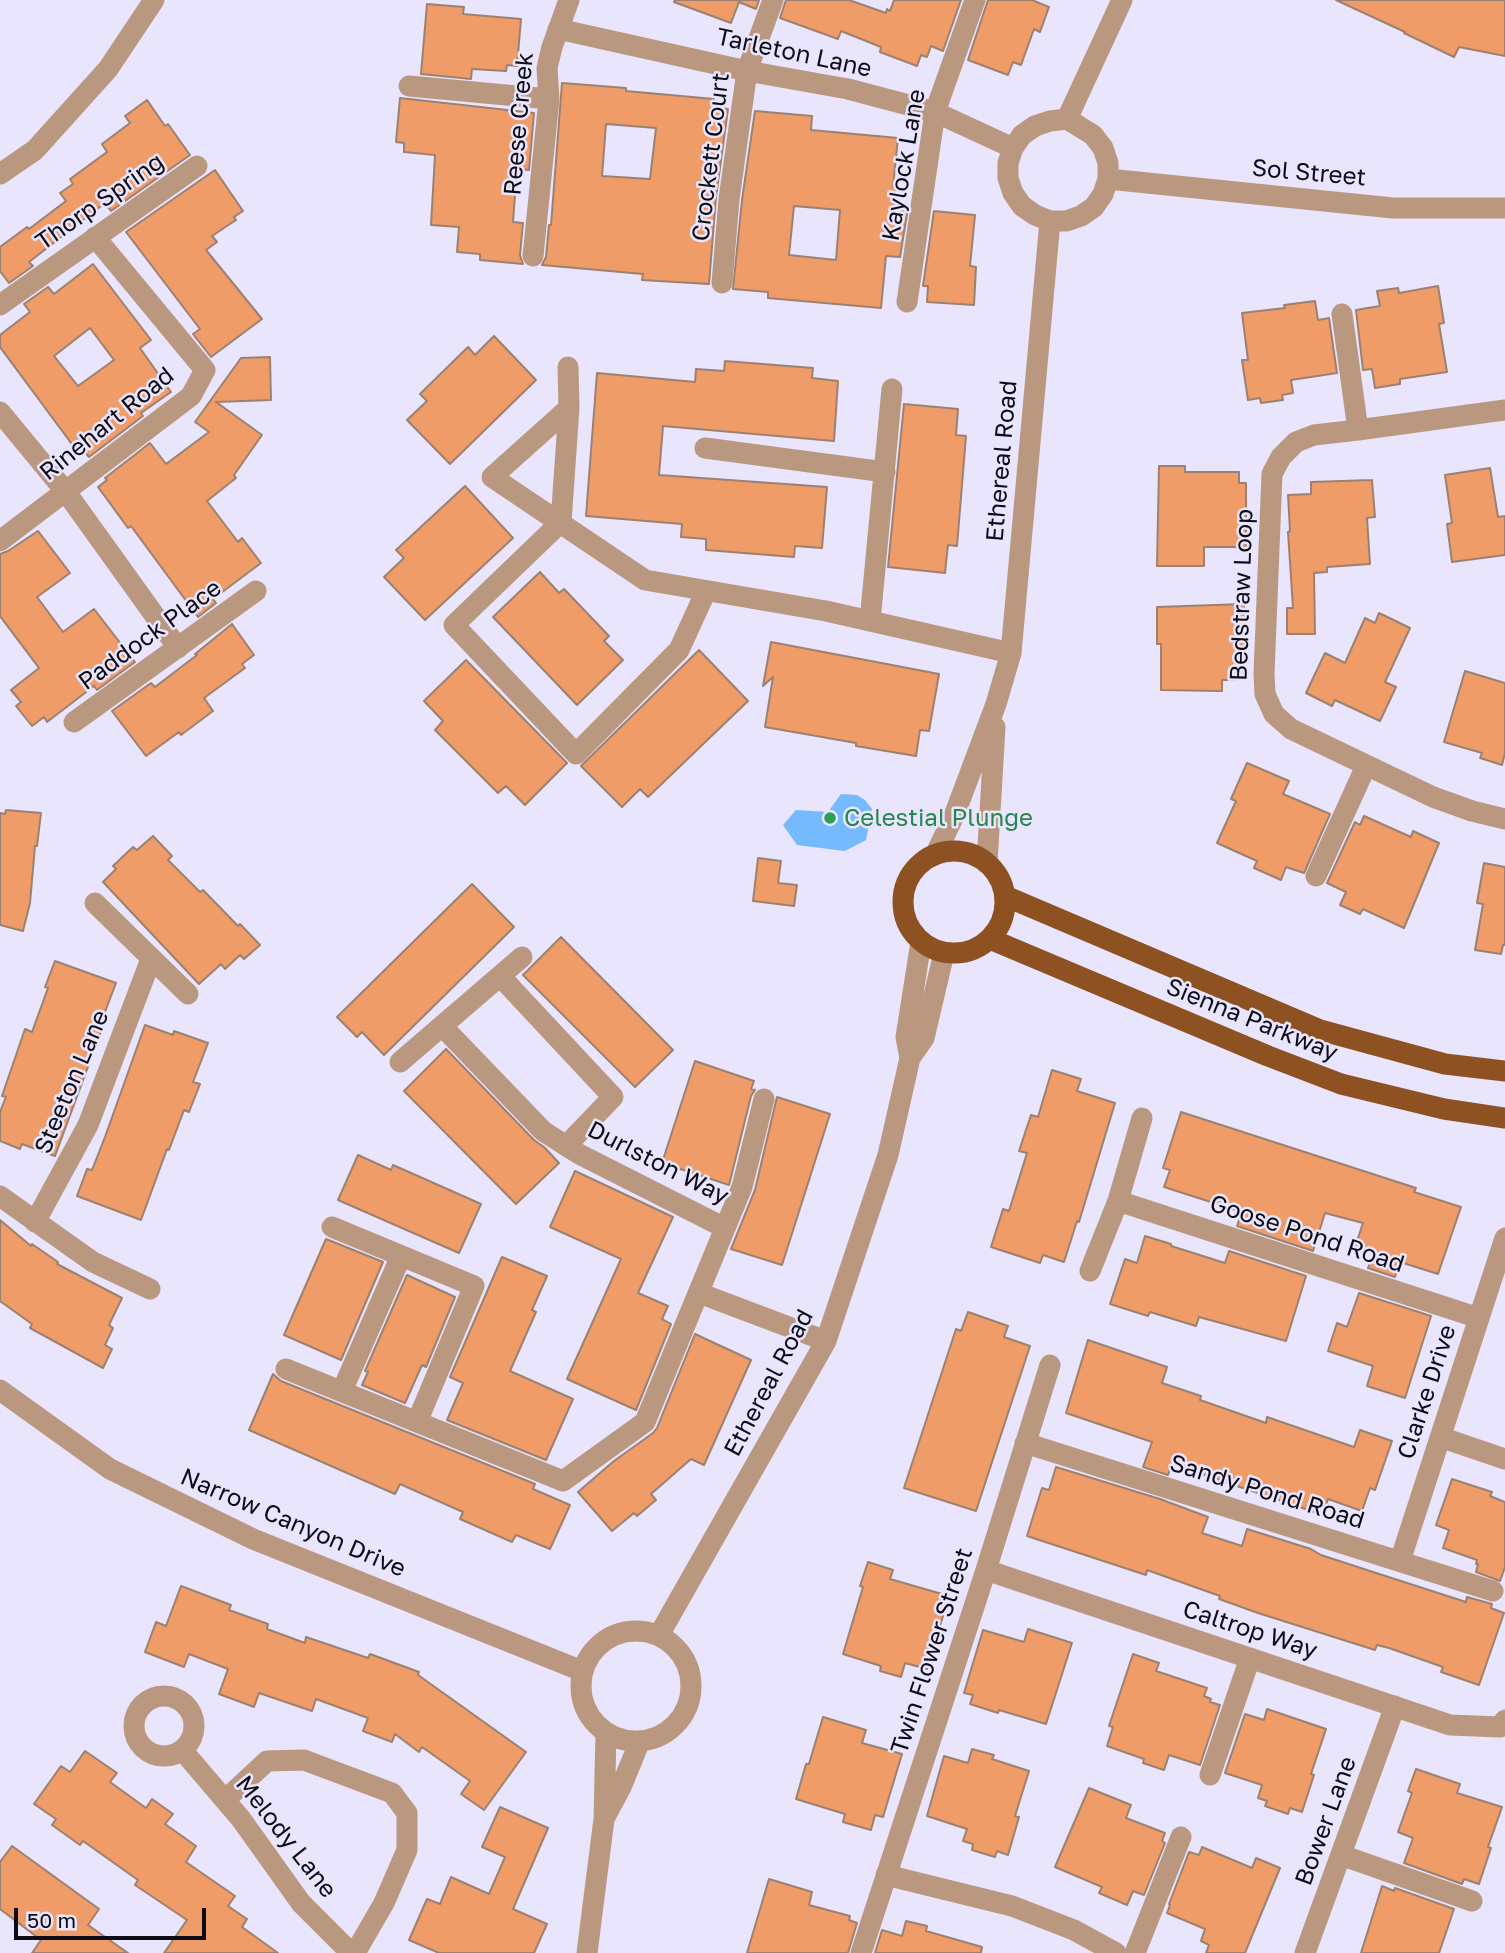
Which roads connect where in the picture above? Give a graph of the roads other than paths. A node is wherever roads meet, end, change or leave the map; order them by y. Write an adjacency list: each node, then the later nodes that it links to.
1 (154, 0): 14 (street)
2 (569, 0): 6 (street, Reese Creek)
3 (773, 0): 7 (street, Crockett Court)
4 (975, 0): 10 (street, Kaylock Lane)
5 (1122, 0): 11 (street)
6 (558, 29): 7 (street, Tarleton Lane); 9 (street, Reese Creek)
7 (747, 71): 10 (street, Tarleton Lane); 20 (street, Crockett Court)
8 (409, 86): 9 (street)
9 (549, 99): 19 (street, Reese Creek)
10 (934, 112): 12 (street, Tarleton Lane); 21 (street, Kaylock Lane)
11 (1067, 119): 12 (street); 15 (street)
12 (1013, 148): 17 (street)
13 (197, 166): 18 (street, Thorp Spring)
14 (0, 174)
15 (1108, 179): 16 (street, Sol Street); 17 (street)
16 (1505, 208)
17 (1050, 220): 39 (street, Ethereal Road)
18 (95, 237): 22 (street, Thorp Spring); 32 (street, Rinehart Road)
19 (533, 256)
20 (722, 283)
21 (908, 302)
22 (0, 305)
23 (1342, 314): 29 (street)
24 (568, 367): 26 (street)
25 (892, 389): 31 (street)
26 (569, 408): 33 (street); 33 (street)
27 (1505, 410): 29 (street, Bedstraw Loop)
28 (0, 412): 32 (street)
29 (1358, 430): 42 (street, Bedstraw Loop)
30 (705, 448): 31 (street)
31 (885, 472): 37 (street)
32 (66, 492): 34 (street, Rinehart Road); 38 (street)
33 (561, 522): 36 (street); 36 (street)
34 (0, 541)
35 (256, 591): 38 (street, Paddock Place)
36 (706, 591): 37 (street)
37 (870, 621): 39 (street)
38 (178, 648): 41 (street, Paddock Place)
39 (1010, 653): 40 (street, Ethereal Road)
40 (996, 704): 44 (street, Ethereal Road); 45 (street, Ethereal Road)
41 (74, 723)
42 (1366, 766): 43 (street, Bedstraw Loop); 46 (street)
43 (1505, 819)
44 (935, 855): 45 (main road); 50 (main road, Ethereal Road)
45 (987, 863): 47 (main road)
46 (1316, 876)
47 (1005, 896): 49 (main road); 59 (main road, Sienna Parkway)
48 (95, 903): 53 (street)
49 (990, 939): 51 (main road); 62 (main road, Sienna Parkway)
50 (921, 942): 51 (main road); 57 (street, Ethereal Road)
51 (944, 953): 57 (street, Ethereal Road)
52 (522, 957): 54 (street)
53 (151, 959): 55 (street); 66 (street, Steeton Lane)
54 (500, 976): 56 (street); 63 (street, Durlston Way)
55 (188, 994)
56 (442, 1026): 58 (street); 63 (street, Durlston Way)
57 (910, 1058): 75 (street, Ethereal Road)
58 (400, 1062)
59 (1505, 1071)
60 (764, 1099): 68 (street)
61 (1142, 1118): 65 (street)
62 (1505, 1118)
63 (566, 1146): 68 (street, Durlston Way)
64 (0, 1195): 66 (street)
65 (1118, 1201): 71 (street); 74 (street, Goose Pond Road)
66 (35, 1222): 72 (street)
67 (332, 1227): 70 (street)
68 (725, 1228): 73 (street)
69 (1505, 1238): 74 (street, Clarke Drive)
70 (401, 1256): 79 (street); 80 (street)
71 (1090, 1271)
72 (150, 1289)
73 (699, 1293): 75 (street); 80 (street)
74 (1479, 1318): 81 (street, Clarke Drive)
75 (826, 1341): 87 (street, Ethereal Road)
76 (1050, 1365): 82 (street, Twin Flower Street)
77 (286, 1369): 79 (street)
78 (0, 1390): 89 (street, Narrow Canyon Drive)
79 (342, 1391): 80 (street)
80 (417, 1422)
81 (1440, 1437): 83 (street); 84 (street, Clarke Drive)
82 (1025, 1443): 84 (street, Sandy Pond Road); 85 (street, Twin Flower Street)
83 (1505, 1459)
84 (1400, 1561): 86 (street, Sandy Pond Road)
85 (986, 1570): 88 (street, Caltrop Way); 100 (street, Twin Flower Street)
86 (1493, 1591)
87 (659, 1635): 89 (street); 93 (street)
88 (1250, 1658): 90 (street, Caltrop Way); 95 (street)
89 (582, 1671): 92 (street)
90 (1395, 1706): 91 (street, Caltrop Way); 99 (street, Bower Lane)
91 (1502, 1723)
92 (606, 1732): 93 (street); 97 (street)
93 (640, 1741): 97 (street)
94 (183, 1751): 96 (street, Melody Lane)
95 (1210, 1775)
96 (225, 1800): 102 (street, Melody Lane); 102 (street)
97 (604, 1819): 103 (street)
98 (1181, 1837): 106 (street)
99 (1341, 1856): 101 (street); 107 (street, Bower Lane)
100 (886, 1875): 104 (street, Twin Flower Street); 105 (street)
101 (1472, 1901)
102 (353, 1953)
103 (587, 1953)
104 (861, 1953)
105 (1116, 1953)
106 (1135, 1953)
107 (1305, 1953)

